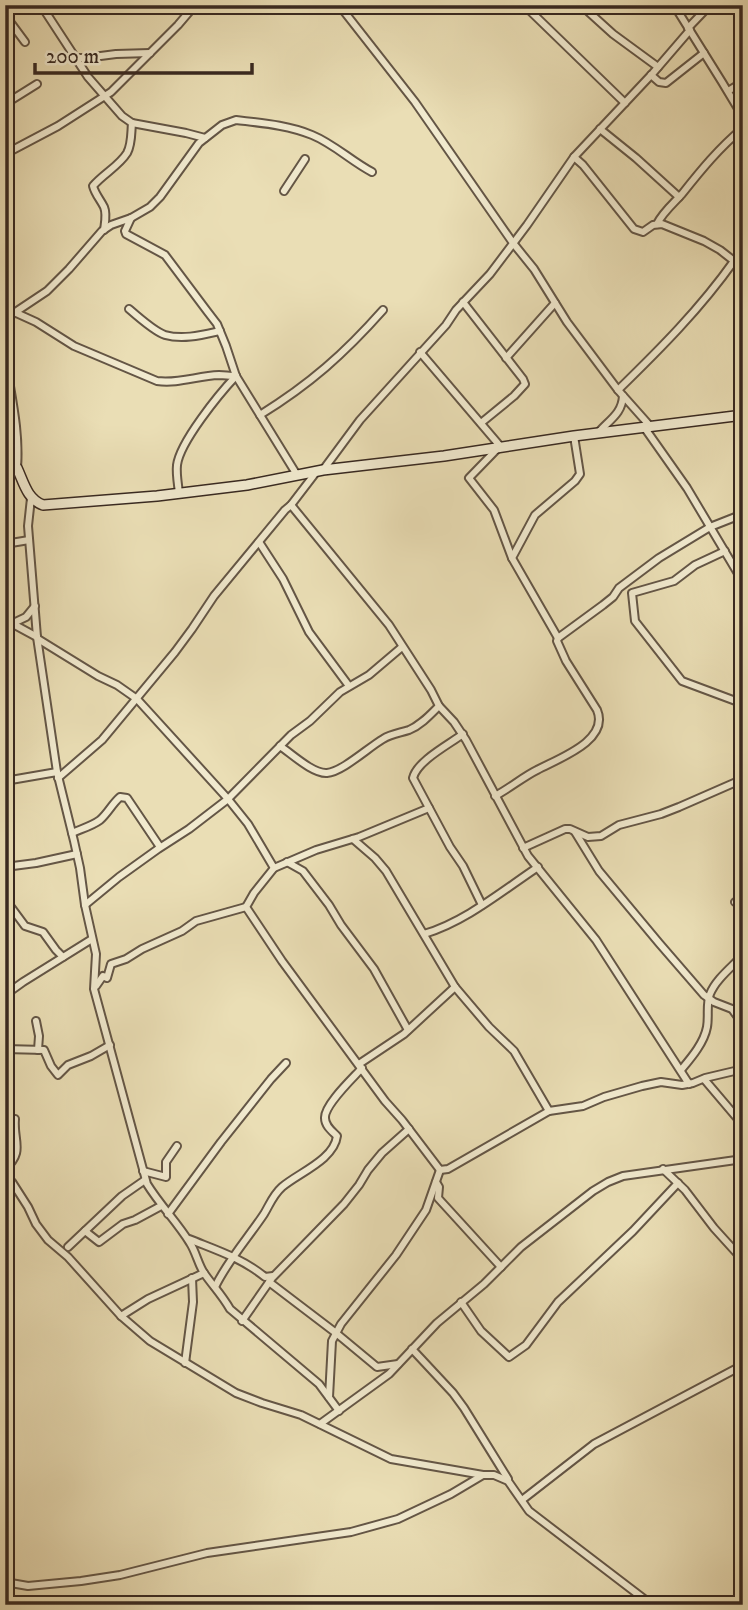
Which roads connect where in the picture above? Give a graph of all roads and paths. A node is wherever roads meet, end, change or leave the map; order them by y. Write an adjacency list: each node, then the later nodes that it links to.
1 (41, 5): 13 (street)
2 (195, 5): 11 (street)
3 (339, 5): 36 (street)
4 (524, 5): 20 (street)
5 (581, 5): 14 (street)
6 (674, 5): 9 (street)
7 (710, 5): 9 (street)
8 (5, 15): 10 (street)
9 (689, 29): 12 (street); 14 (street)
10 (25, 42)
11 (150, 53): 13 (street); 19 (street)
12 (704, 53): 15 (street); 18 (street)
13 (75, 58): 19 (street)
14 (658, 67): 15 (street)
15 (651, 75): 20 (street)
16 (743, 82): 18 (street)
17 (37, 84): 21 (street)
18 (727, 91): 22 (street)
19 (105, 96): 23 (street); 27 (street)
20 (625, 103): 25 (street)
21 (5, 104)
22 (743, 117)
23 (132, 123): 26 (street); 35 (street)
24 (743, 128): 32 (street)
25 (600, 130): 28 (street); 32 (street)
26 (205, 138): 30 (street); 33 (street)
27 (5, 154)
28 (574, 157): 34 (street); 36 (street)
29 (304, 159): 31 (street)
30 (372, 172)
31 (284, 191)
32 (679, 197): 34 (street)
33 (131, 218): 35 (street); 45 (street)
34 (657, 224): 37 (street)
35 (104, 230): 43 (street)
36 (513, 243): 39 (street); 40 (street)
37 (734, 261): 38 (street); 51 (street)
38 (743, 268)
39 (463, 302): 46 (street); 48 (street)
40 (555, 303): 48 (street); 51 (street)
41 (129, 309): 45 (street)
42 (383, 310): 52 (street)
43 (14, 312): 44 (street); 50 (street)
44 (5, 319)
45 (220, 331): 50 (street)
46 (421, 352): 54 (street); 61 (street)
47 (5, 355): 49 (street)
48 (506, 358): 54 (street)
49 (6, 366): 60 (street)
50 (236, 376): 52 (street); 63 (street)
51 (620, 393): 55 (street); 56 (street)
52 (260, 415): 62 (street)
53 (743, 415): 55 (street)
54 (481, 423): 58 (street)
55 (647, 427): 56 (street); 67 (street)
56 (598, 433): 57 (street)
57 (574, 436): 58 (street); 72 (street)
58 (500, 446): 61 (street); 72 (street)
59 (5, 462): 60 (street)
60 (17, 468): 64 (street)
61 (320, 470): 62 (street); 65 (street)
62 (297, 475): 63 (street)
63 (179, 493): 64 (street)
64 (31, 498): 68 (street)
65 (291, 505): 69 (street); 79 (street)
66 (743, 514): 67 (street)
67 (710, 527): 71 (street); 78 (street)
68 (29, 540): 70 (street); 74 (street)
69 (258, 542): 80 (street); 81 (street)
70 (5, 544)
71 (725, 551): 73 (street); 82 (street)
72 (512, 558): 78 (street)
73 (743, 582)
74 (35, 606): 75 (street); 77 (street)
75 (13, 624): 76 (street); 77 (street)
76 (5, 627)
77 (38, 638): 81 (street); 86 (street)
78 (558, 638): 89 (street)
79 (402, 647): 80 (street); 83 (street)
80 (349, 686): 85 (street)
81 (137, 699): 86 (street); 90 (street)
82 (743, 701)
83 (439, 706): 84 (street); 85 (street)
84 (463, 734): 89 (street); 91 (street)
85 (280, 746): 90 (street)
86 (58, 775): 88 (street); 93 (street)
87 (743, 779): 92 (street)
88 (5, 781)
89 (495, 796): 96 (street)
90 (228, 799): 95 (street); 100 (street)
91 (429, 808): 94 (street); 105 (street)
92 (575, 832): 96 (street); 115 (street)
93 (72, 833): 95 (street); 97 (street)
94 (353, 839): 98 (street); 108 (street)
95 (160, 847): 104 (street)
96 (523, 848): 101 (street)
97 (77, 854): 99 (street); 104 (street)
98 (287, 862): 100 (street); 118 (street)
99 (5, 867)
100 (274, 867): 107 (street)
101 (537, 867): 105 (street); 125 (street)
102 (5, 899): 111 (street)
103 (735, 902): 106 (street)
104 (85, 905): 109 (street)
105 (482, 905): 108 (street)
106 (743, 905)
107 (246, 907): 113 (street); 123 (street)
108 (424, 934): 112 (street)
109 (92, 939): 111 (street); 113 (street)
110 (743, 955): 115 (street)
111 (63, 957): 114 (street)
112 (455, 988): 118 (street); 128 (street)
113 (94, 989): 119 (street)
114 (5, 995)
115 (708, 998): 117 (street); 125 (street)
116 (36, 1021): 121 (street)
117 (743, 1024)
118 (408, 1031): 123 (street)
119 (110, 1045): 121 (street); 137 (street)
120 (5, 1049): 121 (street)
121 (38, 1050)
122 (286, 1063): 143 (street)
123 (360, 1066): 131 (street); 147 (street)
124 (743, 1069): 126 (street)
125 (681, 1070): 127 (street)
126 (704, 1079): 127 (street); 130 (street)
127 (690, 1084): 128 (street)
128 (549, 1111): 136 (street)
129 (15, 1119): 134 (street)
130 (743, 1125)
131 (410, 1129): 136 (street); 152 (street)
132 (177, 1146): 137 (street)
133 (743, 1158): 135 (street)
134 (5, 1169)
135 (663, 1169): 141 (street); 149 (street)
136 (440, 1170): 140 (street)
137 (143, 1171): 139 (street)
138 (5, 1177): 155 (street)
139 (145, 1180): 142 (street); 144 (street)
140 (436, 1182): 149 (street); 157 (street)
141 (678, 1183): 148 (street); 154 (street)
142 (162, 1206): 143 (street); 144 (street)
143 (169, 1214): 145 (street)
144 (85, 1231): 146 (street)
145 (187, 1238): 147 (street); 150 (street)
146 (68, 1248)
147 (234, 1256): 152 (street); 153 (street)
148 (743, 1260)
149 (501, 1267): 154 (street)
150 (204, 1273): 151 (street); 153 (street)
151 (192, 1278): 155 (street); 159 (street)
152 (273, 1278): 156 (street); 157 (street)
153 (215, 1287): 156 (street)
154 (461, 1302): 158 (street)
155 (121, 1316): 159 (street)
156 (242, 1321): 162 (street)
157 (336, 1333): 160 (street); 162 (street)
158 (412, 1349): 160 (street); 166 (street)
159 (185, 1363): 164 (street)
160 (398, 1364): 163 (street)
161 (743, 1365): 167 (street)
162 (329, 1397): 163 (street)
163 (339, 1411): 164 (street)
164 (320, 1424): 165 (street)
165 (482, 1475): 166 (street); 168 (street)
166 (508, 1480): 167 (street)
167 (522, 1500): 170 (street)
168 (5, 1582)
169 (743, 1602): 171 (street)
170 (652, 1605)
171 (728, 1605)

